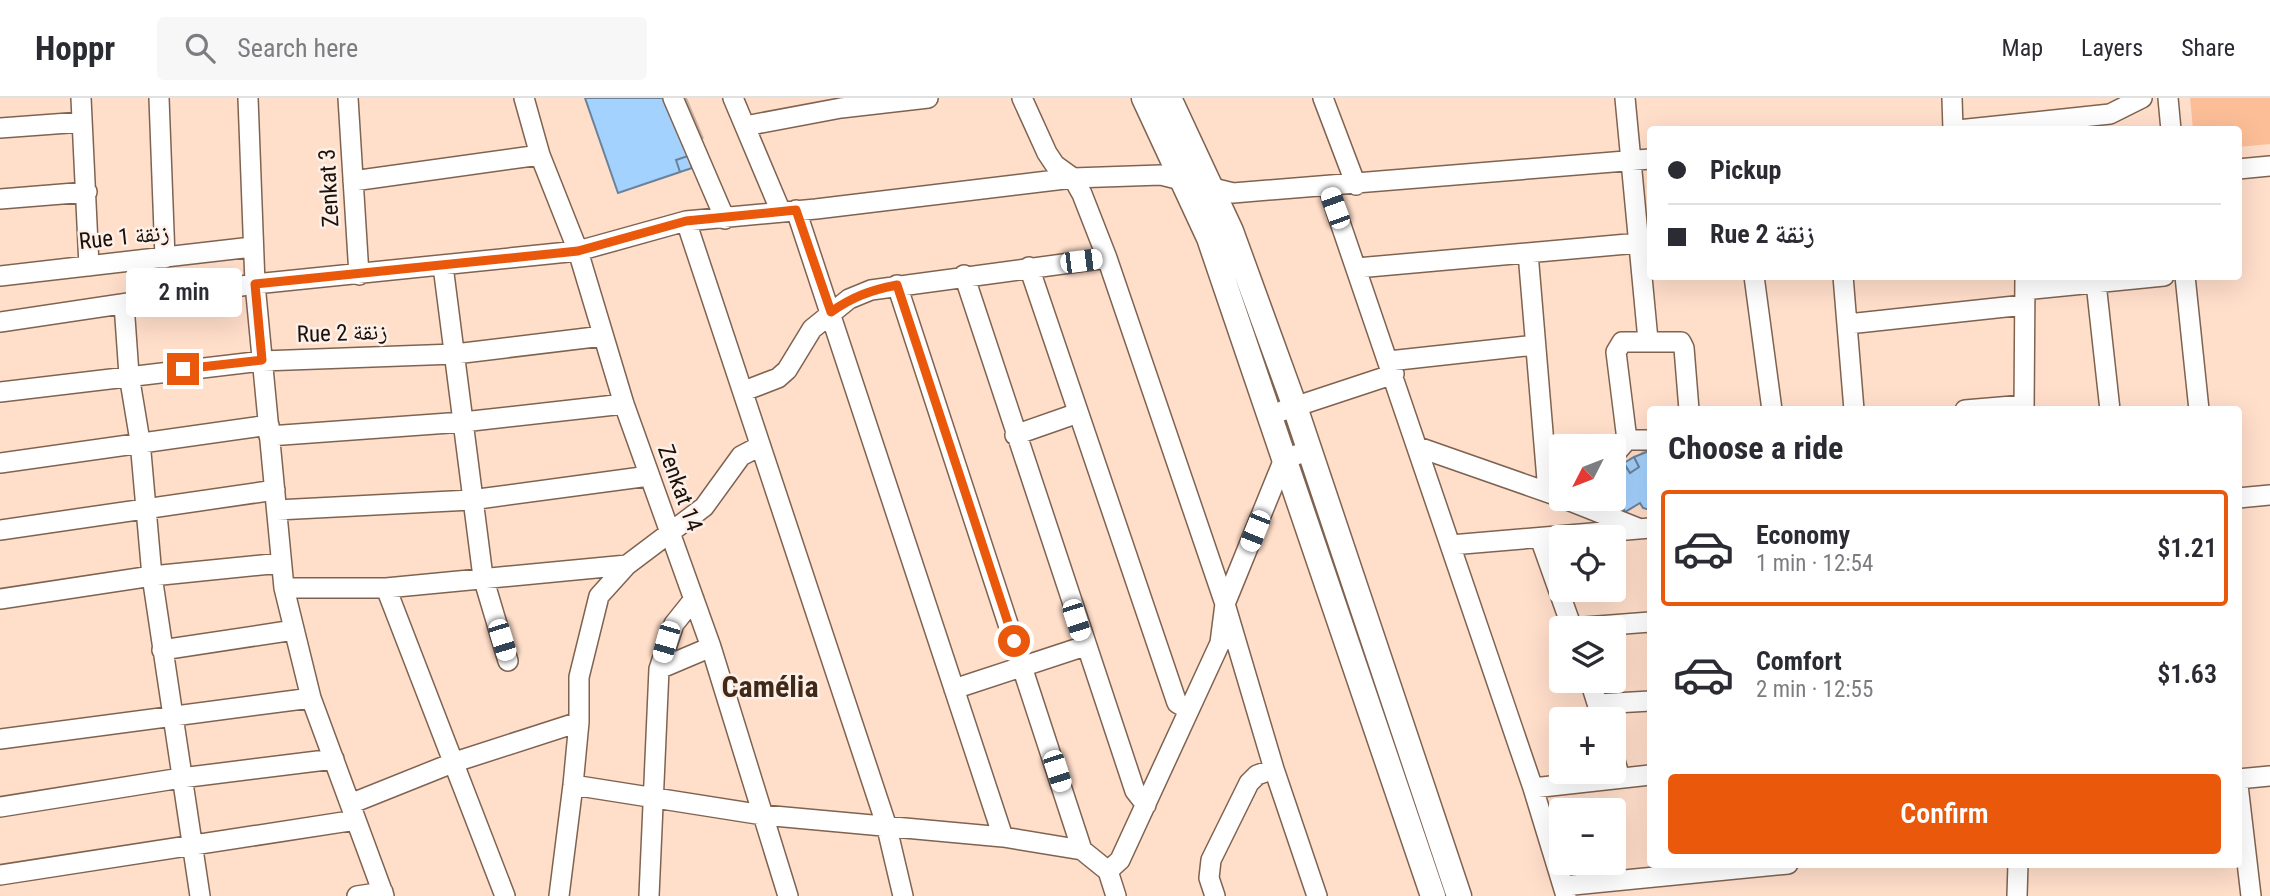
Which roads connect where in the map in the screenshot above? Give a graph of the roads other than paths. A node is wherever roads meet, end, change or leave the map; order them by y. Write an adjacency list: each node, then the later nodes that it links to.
1 (81, 98): 19 (street)
2 (159, 98): 45 (street)
3 (248, 98): 42 (street)
4 (348, 98): 32 (street, Zenkat 3)
5 (524, 98): 25 (street, Zenkat 14)
6 (673, 98): 39 (street)
7 (733, 98): 20 (street)
8 (922, 98): 9 (street); 18 (street)
9 (928, 98)
10 (1022, 98): 30 (street)
11 (1144, 98): 31 (street)
12 (1169, 98): 35 (street)
13 (1323, 98): 33 (street)
14 (1625, 98): 27 (street)
15 (1952, 98): 21 (street)
16 (2142, 98): 22 (street)
17 (2168, 98): 23 (street)
18 (838, 103): 20 (street)
19 (82, 122): 24 (street); 36 (street)
20 (745, 126): 38 (street)
21 (1953, 126)
22 (2027, 126)
23 (2171, 126)
24 (0, 128)
25 (540, 155): 32 (street); 43 (street, Zenkat 14)
26 (1647, 159): 27 (street)
27 (1629, 161): 33 (street); 41 (street)
28 (2270, 166): 29 (street)
29 (2242, 169)
30 (1073, 178): 31 (street); 38 (street); 46 (street)
31 (1182, 180): 35 (street); 84 (street)
32 (353, 181): 51 (street, Zenkat 3)
33 (1356, 185): 34 (street)
34 (1328, 187): 35 (street); 50 (street)
35 (1211, 190): 82 (street)
36 (87, 192): 37 (street); 47 (street)
37 (0, 199)
38 (789, 211): 39 (street); 63 (street)
39 (725, 219): 40 (street)
40 (686, 221): 43 (street); 73 (street)
41 (1644, 243): 44 (street); 67 (street)
42 (252, 247): 45 (street, Rue 1 زنقة); 59 (street)
43 (578, 251): 48 (street); 66 (street, Zenkat 14)
44 (1528, 253): 50 (street); 68 (street)
45 (165, 258): 47 (street, Rue 1 زنقة)
46 (1107, 258): 49 (street); 119 (street)
47 (89, 266): 53 (street, Rue 1 زنقة)
48 (443, 266): 51 (street); 69 (street)
49 (1029, 267): 52 (street); 83 (street)
50 (1357, 268): 71 (street)
51 (359, 275): 59 (street)
52 (964, 275): 60 (street); 88 (street)
53 (0, 276)
54 (1755, 280): 77 (street)
55 (1843, 280): 65 (street)
56 (2125, 280): 58 (street)
57 (2185, 280): 81 (street)
58 (2096, 283): 61 (street); 80 (street)
59 (255, 284): 62 (street); 70 (street)
60 (897, 285): 63 (street); 126 (street)
61 (2025, 291): 65 (street); 79 (street)
62 (124, 304): 64 (street); 72 (street)
63 (831, 312): 73 (street); 128 (street)
64 (0, 322)
65 (1848, 324): 78 (street)
66 (603, 335): 69 (street, Rue 2 زنقة); 75 (street, Zenkat 14)
67 (1648, 340): 76 (street); 89 (street)
68 (1535, 345): 71 (street); 87 (street)
69 (455, 354): 70 (street, Rue 2 زنقة); 85 (street)
70 (262, 360): 72 (street, Rue 2 زنقة); 86 (street)
71 (1392, 368): 82 (street); 93 (street)
72 (130, 375): 74 (street, Rue 2 زنقة); 91 (street)
73 (744, 391): 92 (street)
74 (0, 393)
75 (624, 404): 85 (street); 97 (street, Zenkat 14)
76 (1689, 406)
77 (1771, 406)
78 (1854, 406)
79 (2024, 406)
80 (2110, 406)
81 (2199, 406)
82 (1295, 407): 84 (street); 94 (street)
83 (1078, 413): 88 (street); 132 (street)
84 (1269, 415): 95 (street)
85 (463, 422): 86 (street); 102 (street)
86 (269, 430): 91 (street); 98 (street)
87 (1552, 434)
88 (1015, 435): 122 (street)
89 (1627, 440): 90 (street)
90 (1647, 440)
91 (140, 441): 96 (street); 103 (street)
92 (760, 446): 108 (street); 153 (street)
93 (1418, 447): 99 (street); 110 (street)
94 (1308, 451): 95 (street); 175 (street)
95 (1284, 459): 119 (street); 174 (street)
96 (0, 463)
97 (649, 476): 102 (street); 108 (street, Zenkat 14)
98 (275, 490): 103 (street); 104 (street)
99 (1549, 493)
100 (2270, 495): 101 (street)
101 (2242, 498)
102 (471, 500): 104 (street); 114 (street)
103 (147, 510): 107 (street); 113 (street)
104 (277, 510): 111 (street)
105 (1598, 511): 106 (street)
106 (1646, 529): 109 (street)
107 (0, 530)
108 (670, 530): 112 (street); 118 (street, Zenkat 14)
109 (1540, 538): 110 (street); 120 (street)
110 (1451, 545): 146 (street)
111 (281, 563): 113 (street); 115 (street)
112 (627, 565): 114 (street); 134 (street)
113 (152, 576): 117 (street); 124 (street)
114 (483, 577): 116 (street); 125 (street)
115 (284, 588): 116 (street); 121 (street)
116 (386, 588): 137 (street)
117 (0, 599)
118 (694, 599): 123 (street, Zenkat 14); 127 (street)
119 (1225, 604): 132 (street); 138 (street)
120 (1647, 622)
121 (293, 630): 124 (street); 129 (street)
122 (1084, 646): 126 (street); 148 (street)
123 (711, 647): 127 (street); 151 (street, Zenkat 14)
124 (162, 650): 133 (street)
125 (508, 662)
126 (1023, 666): 128 (street); 156 (street)
127 (659, 669): 147 (street)
128 (954, 688): 154 (street)
129 (311, 698): 133 (street); 136 (street)
130 (1647, 702): 131 (street)
131 (1623, 707)
132 (1189, 710): 148 (street)
133 (171, 715): 135 (street); 142 (street)
134 (579, 722): 137 (street); 145 (street)
135 (0, 739)
136 (334, 759): 142 (street); 150 (street)
137 (454, 762): 150 (street); 166 (street)
138 (1274, 769): 172 (street); 173 (street)
139 (1647, 775): 141 (street)
140 (2270, 776): 143 (street)
141 (1626, 777)
142 (181, 778): 149 (street); 155 (street)
143 (2242, 779)
144 (1568, 784): 146 (street)
145 (573, 785): 147 (street); 167 (street)
146 (1533, 788): 161 (street)
147 (655, 799): 151 (street); 168 (street)
148 (1146, 805): 159 (street)
149 (0, 807)
150 (353, 812): 155 (street); 162 (street)
151 (763, 815): 153 (street); 169 (street, Zenkat 14)
152 (2242, 815): 177 (street)
153 (886, 824): 154 (street); 170 (street)
154 (1003, 836): 156 (street)
155 (193, 845): 160 (street); 164 (street)
156 (1082, 850): 159 (street)
157 (1731, 868): 161 (street)
158 (2018, 868): 176 (street)
159 (1108, 871): 171 (street)
160 (0, 875)
161 (1564, 891)
162 (384, 894): 165 (street)
163 (2270, 894): 177 (street)
164 (200, 896)
165 (357, 896)
166 (505, 896)
167 (559, 896)
168 (649, 896)
169 (788, 896)
170 (903, 896)
171 (1116, 896)
172 (1215, 896)
173 (1317, 896)
174 (1433, 896)
175 (1460, 896)
176 (2017, 896)
177 (2253, 896)

